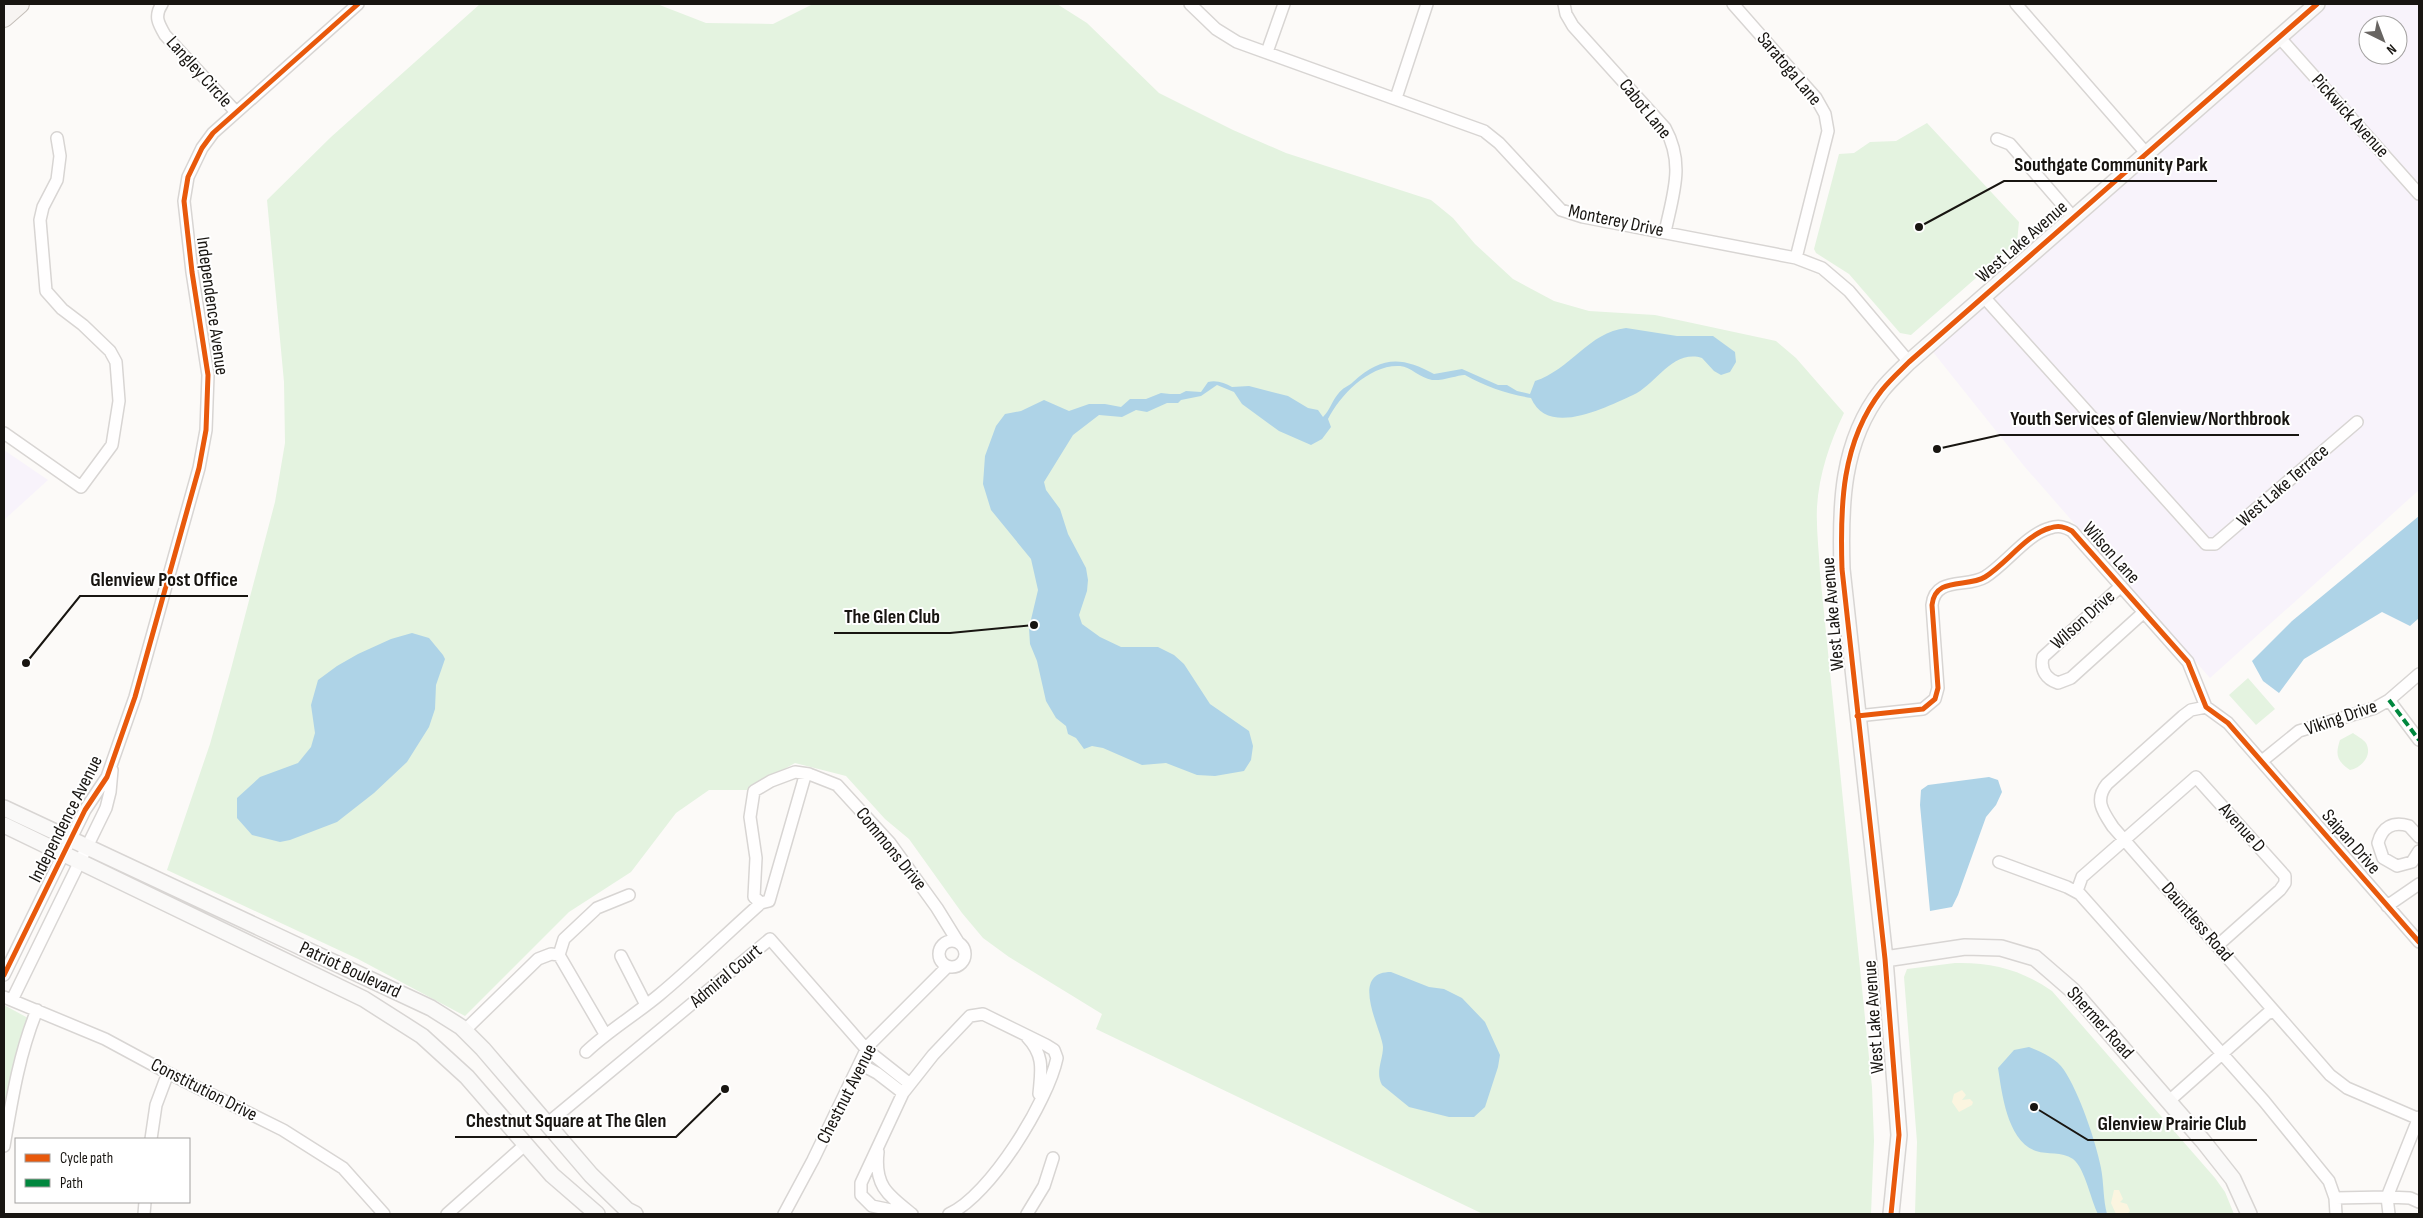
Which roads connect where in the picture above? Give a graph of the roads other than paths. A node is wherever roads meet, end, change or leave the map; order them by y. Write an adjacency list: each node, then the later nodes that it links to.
1 (20, 4): 11 (main road)
2 (162, 4): 15 (street, Langley Circle)
3 (358, 4): 15 (street, Independence Avenue)
4 (1190, 4): 13 (street, Monterey Drive)
5 (1284, 4): 13 (street)
6 (1427, 4): 14 (street)
7 (1564, 4): 21 (street, Cabot Lane)
8 (1733, 4): 22 (street, Saratoga Lane)
9 (2016, 4): 18 (street)
10 (2317, 4): 12 (street, West Lake Avenue)
11 (4, 18)
12 (2280, 38): 18 (street, West Lake Avenue); 19 (street, Pickwick Avenue)
13 (1267, 52): 14 (street, Monterey Drive)
14 (1396, 98): 21 (street, Monterey Drive)
15 (236, 112): 34 (street, Independence Avenue)
16 (57, 138): 26 (street)
17 (1997, 139): 20 (street)
18 (2146, 153): 20 (street, West Lake Avenue)
19 (2419, 194)
20 (2072, 217): 23 (street, West Lake Avenue)
21 (1666, 232): 22 (street, Monterey Drive)
22 (1796, 258): 24 (street, Monterey Drive)
23 (1982, 296): 24 (street, West Lake Avenue); 25 (street, West Lake Terrace)
24 (1909, 362): 32 (street, West Lake Avenue)
25 (2357, 422)
26 (4, 433)
27 (2121, 586): 28 (street, Wilson Lane); 28 (street, Wilson Drive); 32 (street, Wilson Lane)
28 (2144, 612): 31 (street, Wilson Lane)
29 (2419, 674): 30 (street, Viking Drive)
30 (2389, 700): 33 (street); 35 (street, Viking Drive)
31 (2206, 707): 35 (street, Saipan Drive); 41 (street, Dauntless Road)
32 (1857, 716): 58 (street, West Lake Avenue)
33 (2419, 740)
34 (113, 761): 40 (street, Independence Avenue); 42 (street, Independence Avenue)
35 (2262, 761): 52 (street, Saipan Drive)
36 (809, 774): 51 (street); 51 (street, Commons Drive); 53 (street, Commons Drive)
37 (4, 808): 40 (street, Patriot Boulevard)
38 (4, 825): 44 (street, Patriot Boulevard)
39 (2419, 837): 47 (street)
40 (72, 839): 42 (street, Patriot Boulevard); 44 (street, Independence Avenue)
41 (2124, 840): 49 (street); 55 (street, Dauntless Road); 55 (street, Avenue D)
42 (86, 846): 45 (street, Independence Avenue); 65 (street, Patriot Boulevard)
43 (2419, 851): 47 (street)
44 (64, 854): 45 (street, Patriot Boulevard); 60 (street, Independence Avenue)
45 (78, 862): 61 (street, Independence Avenue); 79 (street, Patriot Boulevard)
46 (1999, 862): 49 (street)
47 (2415, 867)
48 (2419, 884): 52 (street)
49 (2078, 892): 70 (street)
50 (629, 895): 56 (street)
51 (762, 902): 62 (street)
52 (2387, 906): 54 (street, Saipan Drive)
53 (958, 942): 59 (street); 59 (street, Chestnut Avenue)
54 (2419, 942)
55 (2218, 946): 64 (street, Dauntless Road)
56 (559, 955): 65 (street); 67 (street)
57 (621, 956): 62 (street)
58 (1885, 959): 74 (street, Shermer Road); 96 (street, West Lake Avenue)
59 (946, 967): 68 (street, Chestnut Avenue)
60 (4, 975)
61 (8, 998): 63 (street, Constitution Drive)
62 (646, 1005): 67 (street)
63 (37, 1010): 72 (street, Constitution Drive); 81 (street)
64 (2274, 1012): 70 (street); 76 (street, Dauntless Road)
65 (464, 1031): 77 (street, Patriot Boulevard)
66 (1023, 1033): 73 (street); 75 (street); 75 (street)
67 (605, 1034): 69 (street)
68 (866, 1050): 71 (street, Chestnut Avenue); 73 (street, Admiral Court); 77 (street, Admiral Court)
69 (586, 1052)
70 (2222, 1054): 74 (street); 85 (street)
71 (860, 1064): 73 (street); 83 (street, Chestnut Avenue)
72 (168, 1073): 78 (street); 87 (street, Constitution Drive)
73 (906, 1089): 80 (street)
74 (2169, 1101): 97 (street, Shermer Road)
75 (1038, 1103): 94 (street)
76 (2419, 1118): 84 (street)
77 (548, 1123): 90 (street, Patriot Boulevard)
78 (152, 1138)
79 (526, 1144): 88 (street); 89 (street, Patriot Boulevard)
80 (879, 1145): 93 (street); 93 (street)
81 (4, 1146)
82 (1053, 1158): 95 (street)
83 (813, 1160): 91 (street, Chestnut Avenue); 92 (street, Chestnut Avenue)
84 (2387, 1197): 85 (street); 86 (street); 99 (street)
85 (2334, 1198): 98 (street)
86 (2419, 1202)
87 (384, 1214)
88 (447, 1214)
89 (597, 1214)
90 (635, 1214)
91 (784, 1214)
92 (792, 1214)
93 (911, 1214)
94 (949, 1214)
95 (1027, 1214)
96 (1892, 1214)
97 (2250, 1214)
98 (2336, 1214)
99 (2389, 1214)

